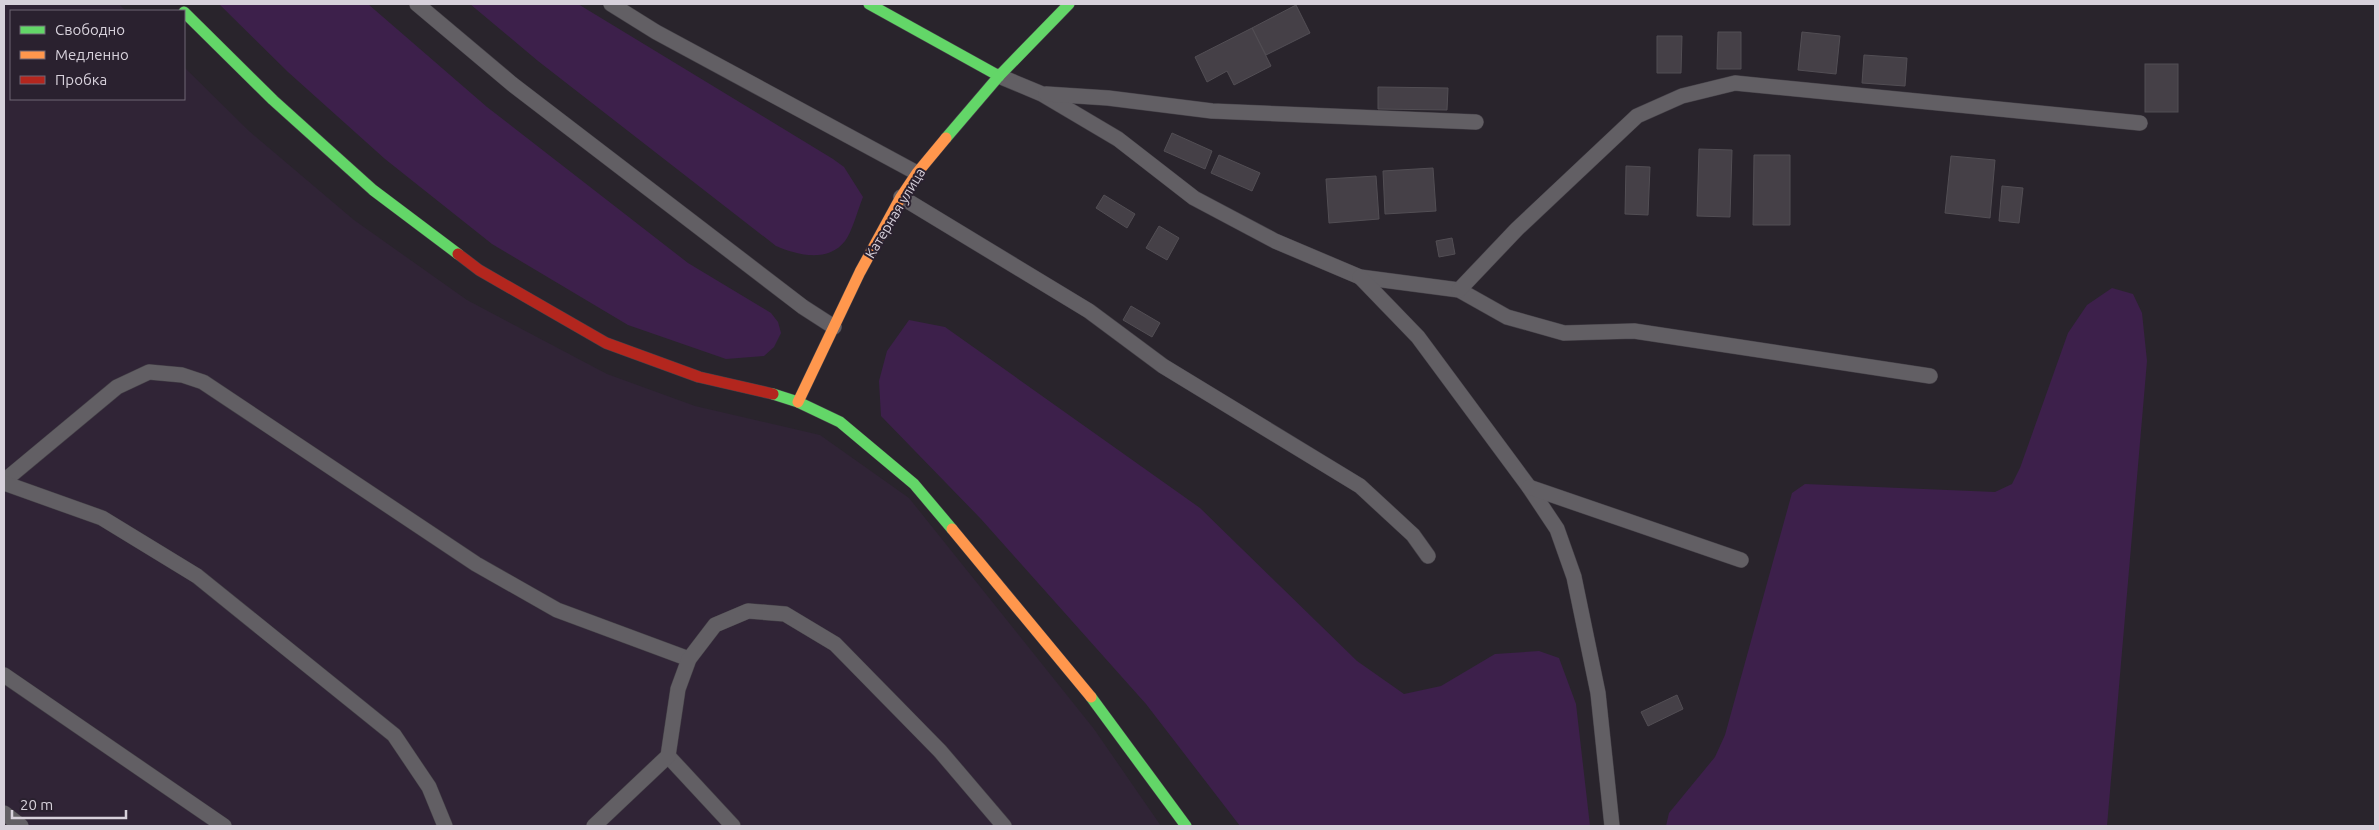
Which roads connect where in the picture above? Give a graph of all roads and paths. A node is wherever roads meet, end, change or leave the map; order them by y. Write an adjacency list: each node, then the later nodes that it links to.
1 (417, 4): 14 (lane)
2 (611, 4): 10 (lane)
3 (869, 4): 6 (main road)
4 (1069, 4): 6 (main road, Катерная улица)
5 (185, 13): 16 (main road)
6 (998, 76): 7 (lane); 10 (main road, Катерная улица)
7 (1042, 94): 8 (lane); 12 (lane)
8 (1476, 122)
9 (2140, 123): 13 (lane)
10 (917, 173): 11 (main road, Катерная улица)
11 (901, 197): 14 (main road, Катерная улица); 19 (lane)
12 (1360, 276): 13 (lane); 18 (lane)
13 (1458, 290): 15 (lane)
14 (834, 327): 16 (main road, Катерная улица)
15 (1930, 376)
16 (798, 402): 31 (main road)
17 (4, 482): 21 (lane); 27 (lane)
18 (1529, 487): 20 (lane); 32 (lane)
19 (1428, 556)
20 (1741, 560)
21 (689, 658): 23 (lane); 30 (lane)
22 (4, 675): 26 (lane)
23 (668, 756): 28 (lane); 29 (lane)
24 (4, 813): 25 (lane)
25 (21, 826)
26 (224, 826)
27 (445, 826)
28 (594, 826)
29 (733, 826)
30 (1004, 826)
31 (1186, 826)
32 (1612, 826)

